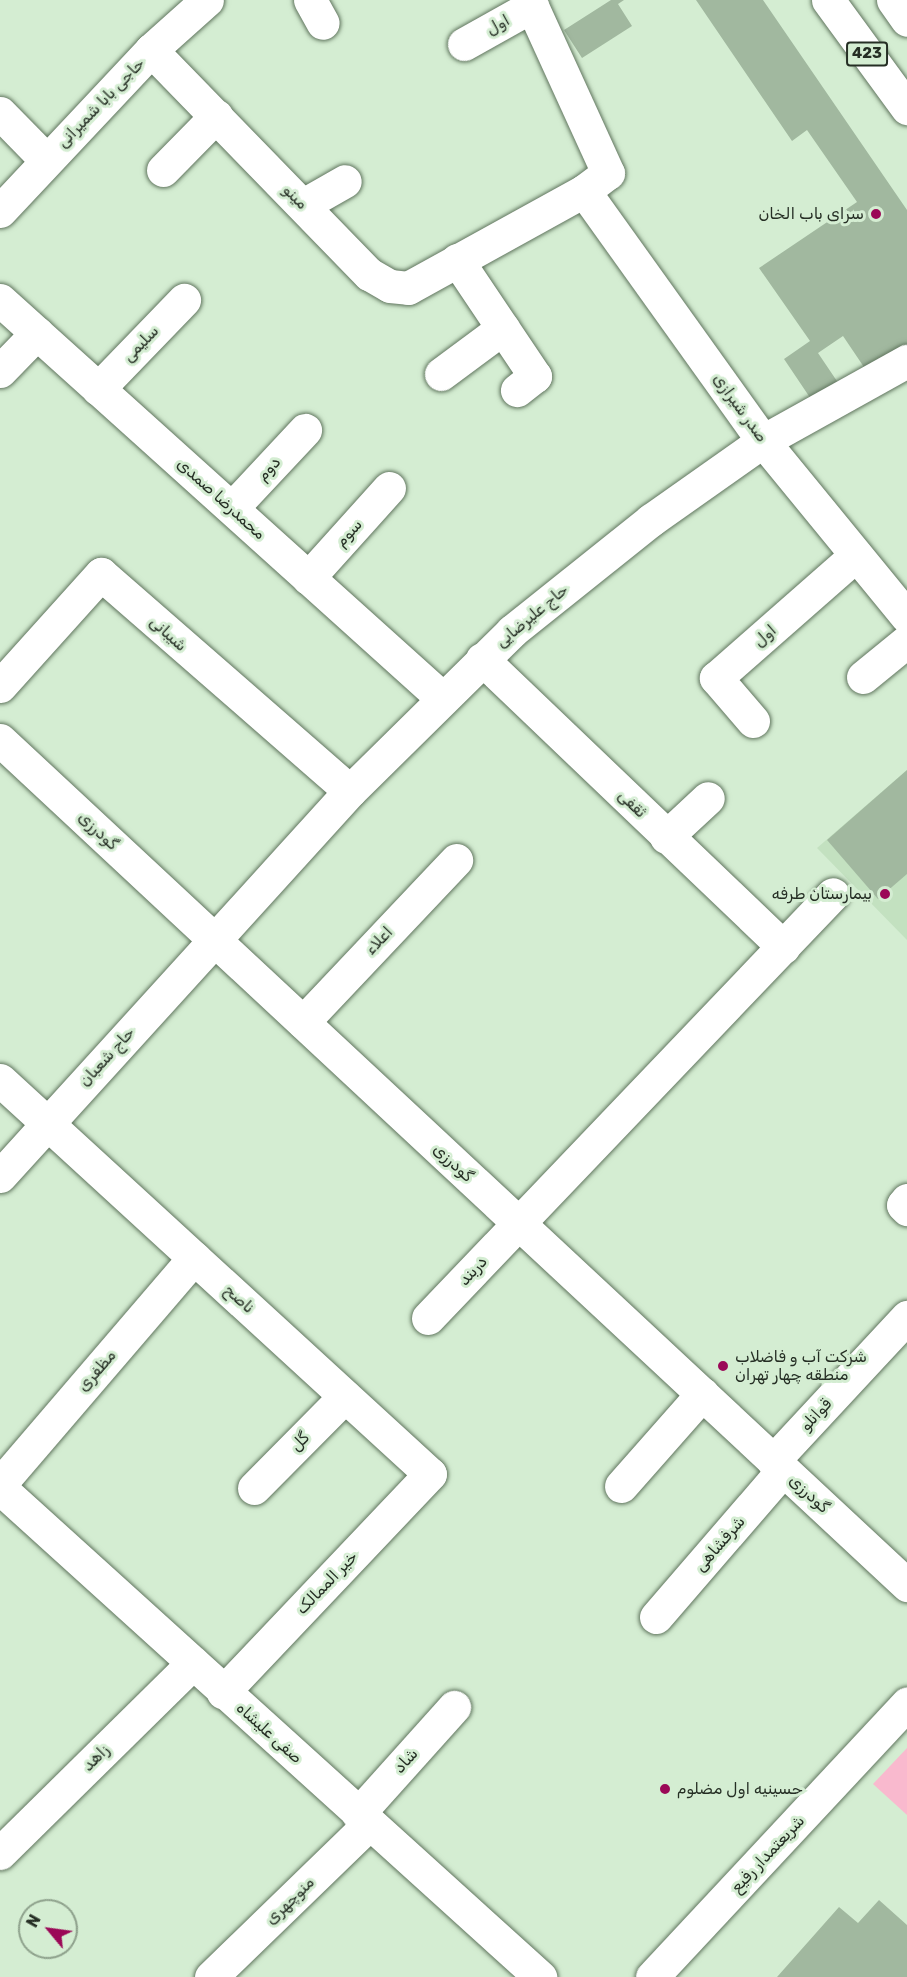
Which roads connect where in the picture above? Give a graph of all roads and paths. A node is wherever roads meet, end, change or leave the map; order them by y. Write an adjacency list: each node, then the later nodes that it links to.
1 (828, 0): 8 (street, 423)
2 (893, 0): 5 (street)
3 (531, 3): 6 (street, اول); 14 (street, مینو)
4 (188, 6): 7 (street, حاجی بابا شمیرانی)
5 (907, 20)
6 (464, 44)
7 (151, 50): 10 (street, مینو); 11 (street, حاجی بابا شمیرانی)
8 (907, 108)
9 (0, 113): 11 (street)
10 (216, 116): 12 (street); 15 (street, مینو)
11 (46, 160): 16 (street, حاجی بابا شمیرانی)
12 (163, 170)
13 (345, 181): 15 (street)
14 (584, 191): 17 (street, مینو); 28 (street, صدر شیرازی)
15 (303, 205): 17 (street, مینو)
16 (0, 211)
17 (457, 260): 20 (street)
18 (0, 300): 21 (street, محمدرضا صمدی)
19 (184, 300): 25 (street, سلیمی)
20 (503, 328): 24 (street); 26 (street)
21 (37, 333): 23 (street); 25 (street, محمدرضا صمدی)
22 (907, 361): 28 (street, حاج علیرضایی)
23 (0, 371)
24 (441, 374)
25 (98, 388): 30 (street, محمدرضا صمدی)
26 (516, 390)
27 (305, 430): 30 (street, دوم)
28 (763, 441): 31 (street, صدر شیرازی); 35 (street, حاج علیرضایی)
29 (389, 488): 32 (street, سوم)
30 (232, 508): 32 (street, محمدرضا صمدی)
31 (856, 555): 33 (street, صدر شیرازی); 39 (street, اول)
32 (308, 578): 38 (street, محمدرضا صمدی)
33 (904, 608)
34 (907, 641): 36 (street)
35 (482, 659): 38 (street, حاج علیرضایی); 43 (street, ثقفی)
36 (863, 677)
37 (0, 686): 41 (street, شیبانی)
38 (442, 698): 41 (street, حاج علیرضایی)
39 (753, 721)
40 (0, 740): 46 (street, گودرزی)
41 (350, 791): 46 (street, حاج علیرضایی)
42 (708, 798): 43 (street)
43 (666, 837): 47 (street, ثقفی)
44 (456, 860): 48 (street, اعلاء)
45 (833, 894): 47 (street)
46 (213, 939): 48 (street, گودرزی); 50 (street, حاج شعبان)
47 (783, 947): 54 (street)
48 (303, 1022): 54 (street, گودرزی)
49 (0, 1080): 50 (street, ناصح)
50 (47, 1124): 51 (street, حاج شعبان); 55 (street, ناصح)
51 (0, 1176)
52 (907, 1200): 53 (street)
53 (907, 1209)
54 (518, 1223): 57 (street, دربند); 58 (street, گودرزی)
55 (194, 1258): 59 (street, ناصح); 62 (street, مظفری)
56 (907, 1317): 60 (street, قوانلو)
57 (428, 1318)
58 (702, 1394): 60 (street, گودرزی); 63 (street)
59 (345, 1396): 61 (street, ناصح); 64 (street, گل)
60 (778, 1466): 65 (street, گودرزی); 66 (street, شرفشاهی)
61 (430, 1474): 68 (street, خیر الممالک)
62 (0, 1486): 67 (street, صفی علیشاه)
63 (621, 1486)
64 (254, 1488)
65 (907, 1585)
66 (656, 1617)
67 (193, 1663): 68 (street, صفی علیشاه); 72 (street, زاهد)
68 (223, 1692): 71 (street, صفی علیشاه)
69 (907, 1704): 73 (street, شریعتمدار رفیع)
70 (454, 1707): 71 (street, شاد)
71 (363, 1819): 74 (street, منوچهری); 75 (street, صفی علیشاه)
72 (0, 1853)
73 (670, 1965): 76 (street, شریعتمدار رفیع)
74 (211, 1977)
75 (540, 1977)
76 (652, 1977)

